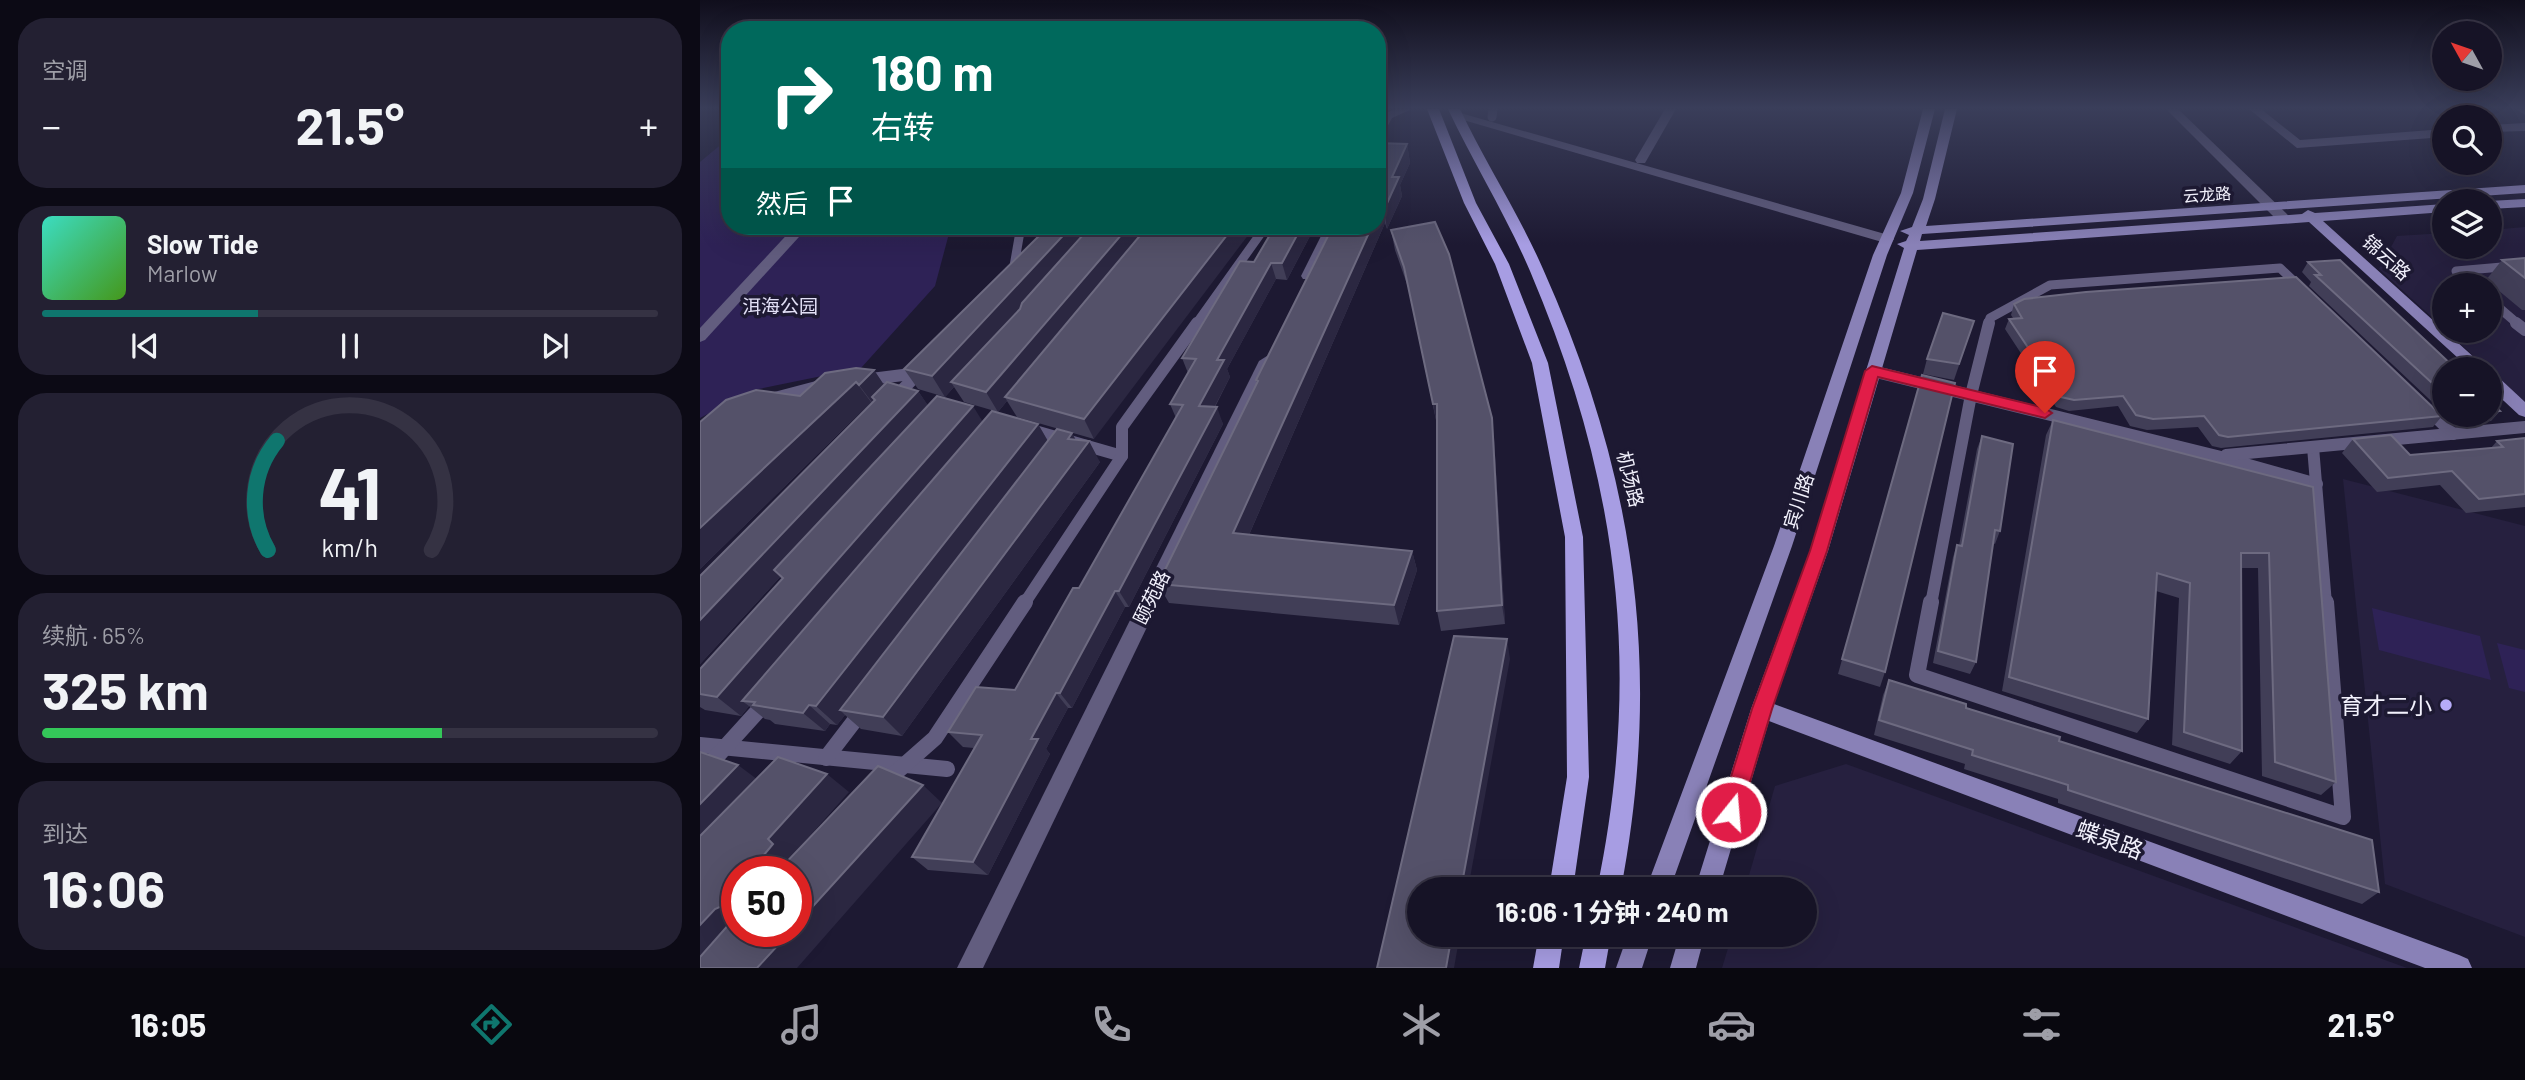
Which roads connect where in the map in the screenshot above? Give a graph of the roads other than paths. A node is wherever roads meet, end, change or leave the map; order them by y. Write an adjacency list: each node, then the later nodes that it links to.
1 (1451, 154): 66 (main road)
2 (1480, 154): 67 (main road, 机场路)
3 (1608, 154): 22 (street)
4 (1623, 154): 9 (street)
5 (1644, 154): 9 (street)
6 (1917, 154): 22 (street, 宾川路)
7 (1940, 154): 23 (street, 宾川路)
8 (2218, 154): 14 (street)
9 (1641, 160): 22 (street)
10 (2525, 189): 13 (street, 云龙路)
11 (2525, 203): 12 (street)
12 (2502, 204)
13 (2298, 205): 14 (street, 云龙路); 16 (street, 锦云路)
14 (2272, 207): 17 (street); 23 (street, 云龙路)
15 (2432, 209): 16 (street, 云龙路)
16 (2313, 218): 17 (street, 云龙路); 33 (street, 锦云路)
17 (2285, 220): 23 (street, 云龙路)
18 (794, 235): 31 (street)
19 (1020, 235): 24 (lane)
20 (1260, 235): 51 (lane)
21 (1329, 235): 27 (street)
22 (1889, 235): 23 (street, 云龙路); 68 (street, 宾川路)
23 (1914, 238): 35 (street, 宾川路)
24 (1030, 261)
25 (2525, 265): 26 (lane)
26 (2458, 273)
27 (1300, 293)
28 (2309, 296): 41 (lane)
29 (2502, 309): 30 (lane)
30 (2522, 325)
31 (700, 337)
32 (1276, 343): 74 (street, 颐苑路)
33 (2466, 357)
34 (928, 364): 36 (lane)
35 (1872, 371): 41 (lane); 56 (street, 宾川路)
36 (919, 373): 37 (lane); 40 (lane)
37 (852, 381)
38 (838, 383): 44 (lane)
39 (2502, 390): 45 (street)
40 (899, 393): 42 (lane); 46 (lane)
41 (1971, 395): 52 (lane); 53 (lane)
42 (912, 397)
43 (2415, 397): 49 (lane)
44 (755, 405)
45 (2525, 411)
46 (880, 412)
47 (1015, 426): 51 (lane)
48 (2525, 427): 49 (lane)
49 (2454, 434): 50 (lane)
50 (2313, 447): 52 (lane); 53 (lane)
51 (1122, 456): 61 (lane)
52 (2217, 456): 53 (lane)
53 (2317, 484)
54 (772, 696): 58 (lane)
55 (867, 703): 60 (lane)
56 (1762, 709): 69 (street, 宾川路); 79 (street, 蝶泉路)
57 (700, 745): 58 (lane)
58 (727, 748): 59 (lane); 63 (lane)
59 (802, 755): 60 (lane); 64 (lane)
60 (826, 758): 61 (lane)
61 (904, 765): 62 (lane); 65 (lane)
62 (947, 769)
63 (700, 775)
64 (784, 775)
65 (877, 789)
66 (1562, 877)
67 (1612, 877)
68 (1662, 877)
69 (1711, 877)
70 (1550, 947): 75 (main road)
71 (1596, 947): 76 (main road)
72 (1636, 947): 77 (street)
73 (1689, 947): 78 (street)
74 (970, 968)
75 (1546, 968)
76 (1592, 968)
77 (1629, 968)
78 (1683, 968)
79 (2459, 968)

